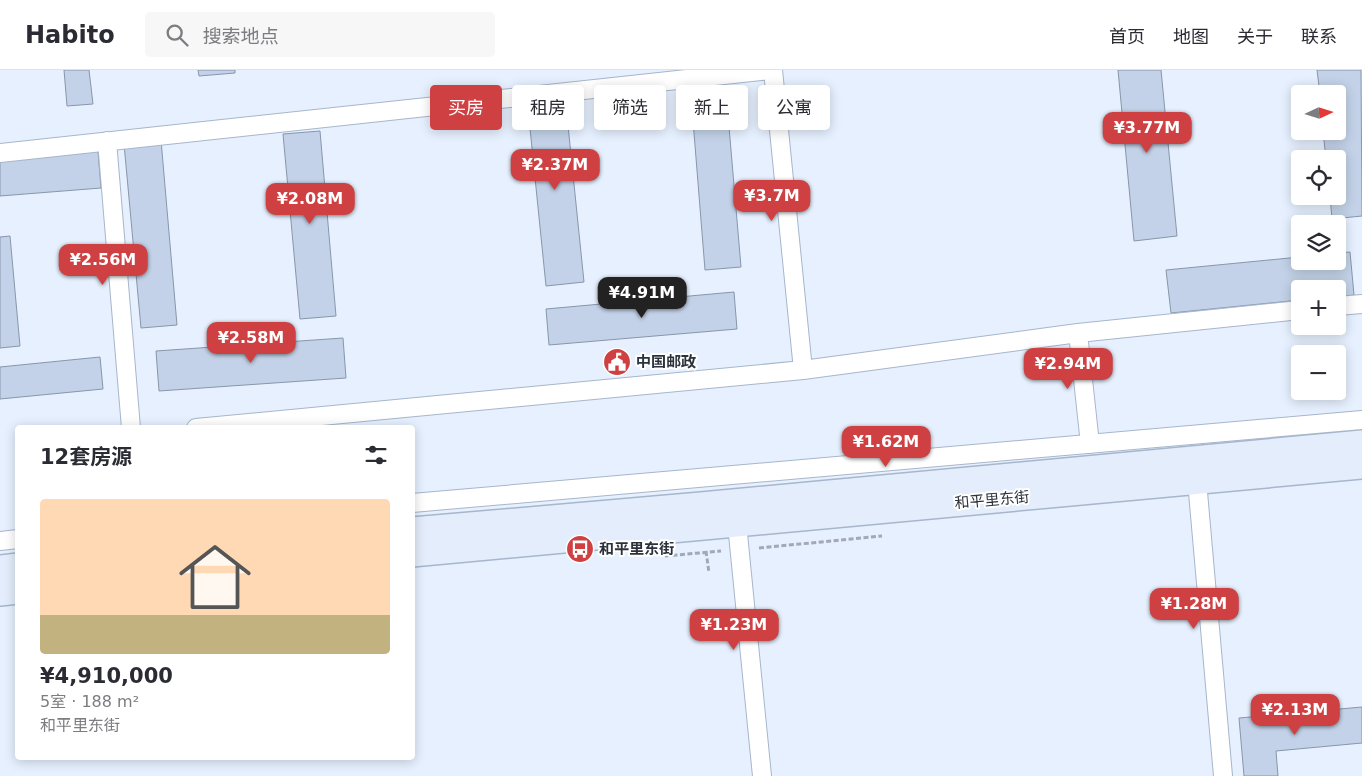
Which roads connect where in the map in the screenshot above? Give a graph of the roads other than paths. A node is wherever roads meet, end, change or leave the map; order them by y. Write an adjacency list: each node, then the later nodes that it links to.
1 (772, 70): 2 (street); 8 (street)
2 (107, 141): 3 (street); 10 (street)
3 (0, 153)
4 (1362, 304): 5 (street)
5 (1346, 305)
6 (1291, 311): 7 (street)
7 (1078, 333): 8 (street); 13 (street)
8 (803, 370): 11 (street)
9 (1362, 420): 13 (street)
10 (131, 425)
11 (227, 425)
12 (1362, 443): 18 (street, 和平里东街)
13 (1090, 444): 16 (street)
14 (1362, 466): 15 (street, 和平里东街)
15 (1197, 481): 17 (street, 和平里东街); 27 (street)
16 (415, 503)
17 (737, 524): 21 (street, 和平里东街); 26 (street)
18 (415, 530)
19 (15, 539): 20 (street)
20 (0, 541)
21 (415, 554)
22 (15, 566): 23 (street)
23 (0, 568)
24 (15, 592): 25 (street)
25 (0, 593)
26 (762, 776)
27 (1223, 776)

